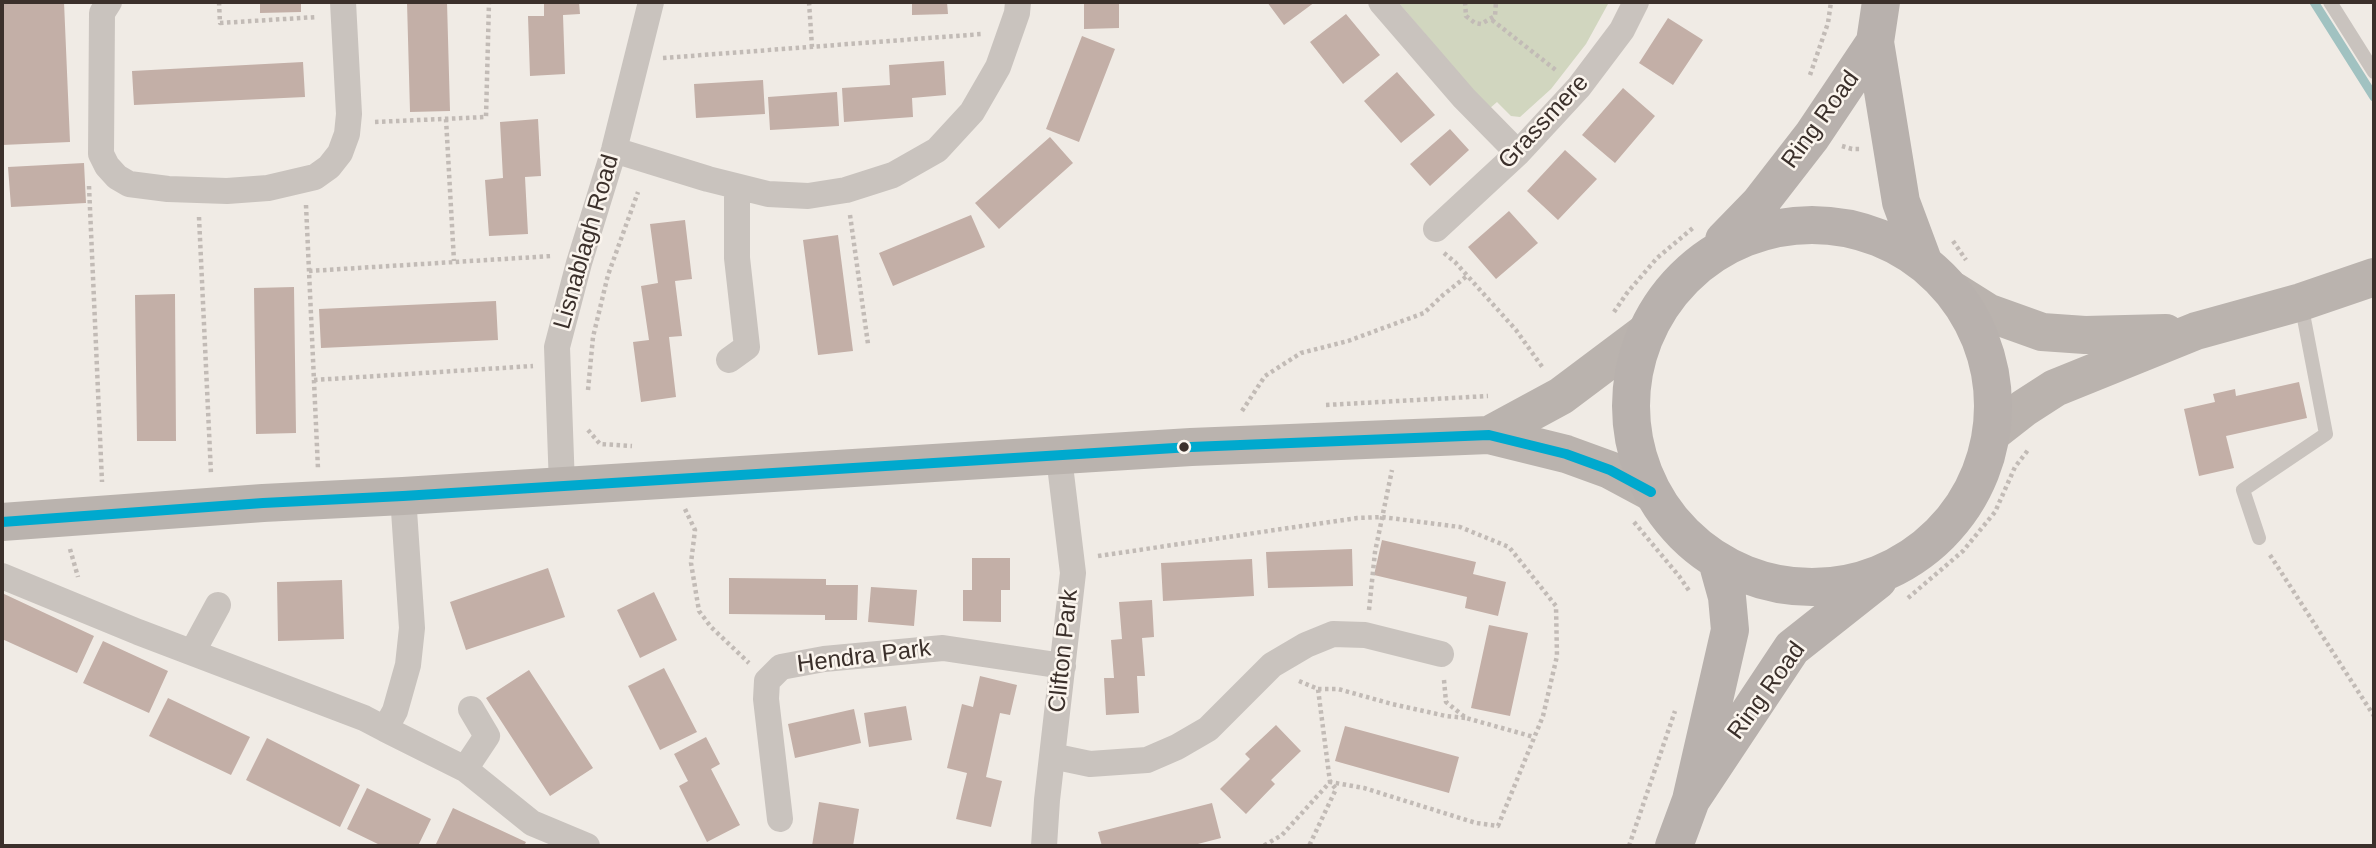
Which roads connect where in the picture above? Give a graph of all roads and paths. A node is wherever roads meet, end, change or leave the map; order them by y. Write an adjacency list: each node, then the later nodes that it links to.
1 (109, 2): 32 (street)
2 (219, 2): 14 (path)
3 (489, 2): 23 (path)
4 (651, 2): 19 (street, Lisnablagh Road)
5 (808, 2): 18 (path)
6 (1018, 2): 16 (street)
7 (1381, 2): 28 (street)
8 (1465, 2): 15 (path)
9 (1496, 2): 15 (path)
10 (1636, 2): 22 (street, Grassmere)
11 (1831, 2): 21 (path)
12 (1881, 2): 17 (main road, Ring Road)
13 (2330, 2): 20 (lane)
14 (344, 9): 24 (street)
15 (1492, 20): 22 (path)
16 (1010, 32): 18 (path); 33 (street)
17 (1875, 42): 25 (main road, Ring Road); 26 (main road, Ring Road)
18 (812, 47): 19 (path)
19 (637, 59): 27 (street, Lisnablagh Road)
20 (2374, 72)
21 (1810, 77)
22 (1579, 87): 28 (street, Grassmere)
23 (446, 119): 24 (path); 40 (path)
24 (348, 124): 29 (street)
25 (1812, 136): 26 (path); 37 (main road, Ring Road)
26 (1892, 147): 39 (main road, Ring Road)
27 (614, 150): 31 (street); 38 (street, Lisnablagh Road)
28 (1518, 153): 35 (street, Grassmere)
29 (305, 179): 32 (street); 41 (path)
30 (89, 182): 72 (path)
31 (737, 187): 33 (street); 49 (street)
32 (198, 190): 71 (path)
33 (846, 190): 48 (path)
34 (638, 192): 53 (path)
35 (1436, 229): 42 (path)
36 (1947, 230): 44 (path)
37 (1702, 240): 39 (main road); 46 (main road); 46 (path)
38 (582, 254): 40 (path); 50 (street, Lisnablagh Road)
39 (1923, 261): 44 (main road)
40 (454, 262): 41 (path)
41 (309, 271): 52 (path)
42 (1468, 276): 51 (path); 57 (path)
43 (2374, 277): 45 (main road)
44 (1963, 280): 47 (main road); 60 (main road)
45 (2301, 302): 47 (main road); 75 (lane)
46 (1629, 323): 61 (main road); 70 (main road)
47 (2196, 331): 60 (main road)
48 (868, 344)
49 (729, 360)
50 (556, 364): 52 (path); 67 (street, Lisnablagh Road)
51 (1548, 373)
52 (314, 380): 69 (path)
53 (588, 391)
54 (1494, 395): 55 (path)
55 (1323, 405)
56 (1256, 410): 57 (path)
57 (1242, 411): 58 (path)
58 (1230, 412)
59 (587, 425): 64 (path)
60 (1992, 433): 78 (main road)
61 (1489, 435): 62 (main road); 70 (main road)
62 (1398, 439): 65 (main road); 82 (path)
63 (2035, 441): 78 (path)
64 (634, 446)
65 (1059, 457): 66 (main road); 85 (street, Clifton Park)
66 (672, 480): 67 (main road); 87 (path)
67 (562, 486): 68 (main road)
68 (403, 496): 69 (main road); 93 (street)
69 (319, 500): 71 (main road)
70 (1640, 504): 76 (main road); 79 (path)
71 (212, 506): 72 (main road)
72 (104, 514): 73 (main road)
73 (61, 517): 74 (main road); 81 (path)
74 (2, 522)
75 (2259, 538): 91 (path)
76 (1717, 561): 78 (main road); 97 (main road, Ring Road)
77 (2, 576): 81 (street)
78 (1899, 584): 97 (main road, Ring Road)
79 (1694, 604)
80 (218, 605): 83 (street)
81 (87, 611): 83 (street)
82 (1365, 635): 84 (street); 86 (street)
83 (193, 651): 93 (street)
84 (1441, 654): 92 (path)
85 (1063, 666): 87 (street, Hendra Park); 95 (street, Clifton Park)
86 (1264, 673): 88 (path); 95 (street)
87 (767, 681): 98 (street, Hendra Park)
88 (1318, 689): 92 (path); 101 (path)
89 (1676, 705): 102 (path)
90 (471, 709): 96 (street)
91 (2374, 716)
92 (1466, 718): 94 (path)
93 (385, 729): 96 (street)
94 (1534, 737)
95 (1052, 756): 100 (street, Clifton Park)
96 (464, 769): 99 (street)
97 (1691, 800): 103 (main road, Ring Road)
98 (780, 819)
99 (587, 846)
100 (1044, 846)
101 (1308, 846)
102 (1629, 846)
103 (1674, 846)

